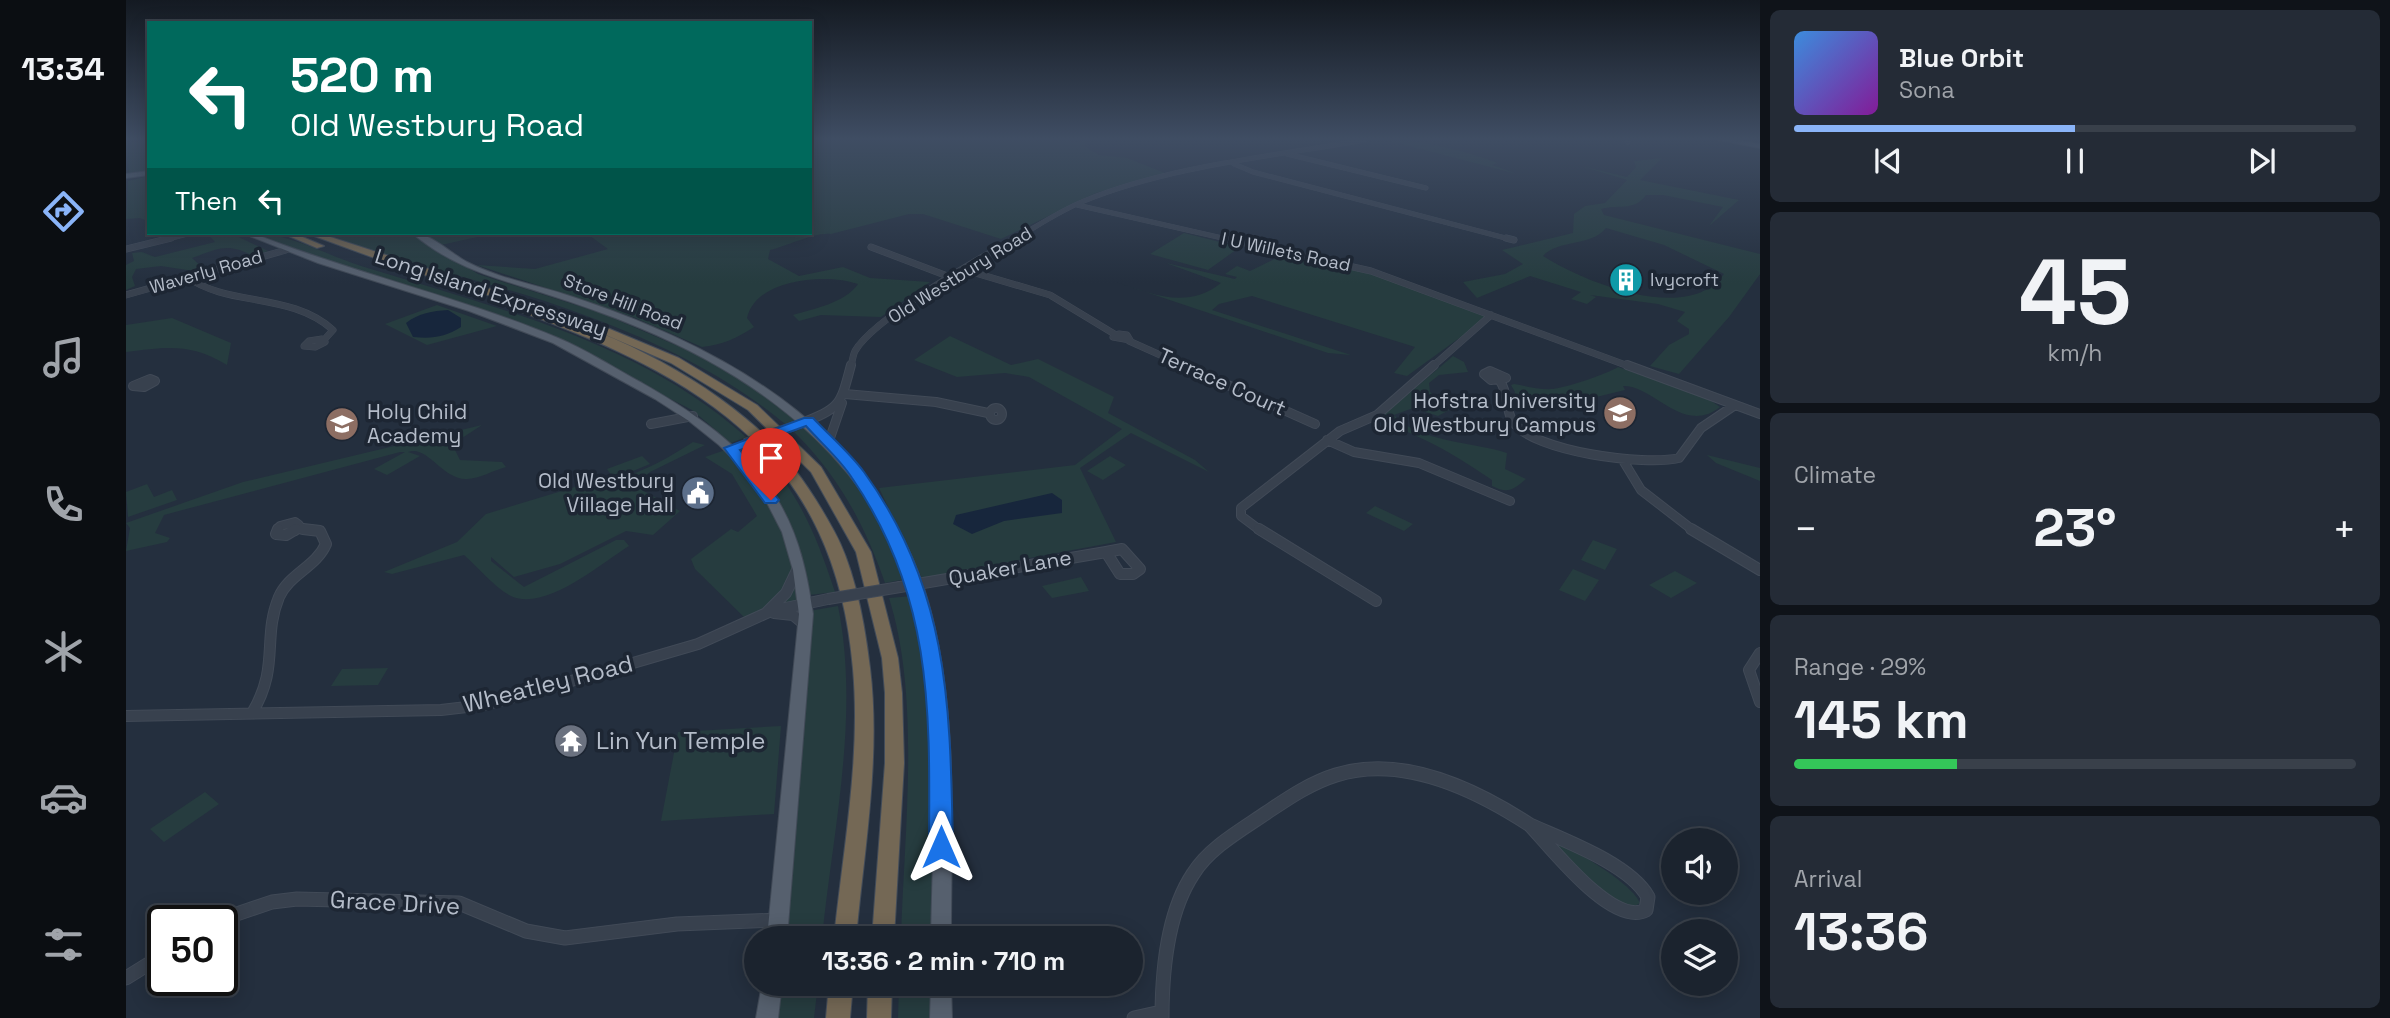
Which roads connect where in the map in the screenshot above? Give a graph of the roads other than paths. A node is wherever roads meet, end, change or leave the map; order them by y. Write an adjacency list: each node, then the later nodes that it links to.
1 (1125, 188): 3 (street, Old Westbury Road)
2 (1310, 188): 9 (street)
3 (1077, 205): 13 (street, Old Westbury Road); 17 (street, I U Willets Road)
4 (183, 235): 11 (street)
5 (251, 235): 12 (main road)
6 (292, 235): 50 (highway, Long Island Expressway)
7 (316, 235): 51 (highway, Long Island Expressway)
8 (419, 235): 26 (main road, Store Hill Road)
9 (1514, 240)
10 (871, 247): 15 (street)
11 (126, 249)
12 (286, 250): 14 (street, Waverly Road); 22 (main road)
13 (962, 270): 15 (street, Old Westbury Road); 27 (street, Terrace Court)
14 (187, 277): 16 (street, Waverly Road); 18 (street)
15 (950, 277): 20 (street, Old Westbury Road)
16 (126, 295)
17 (1491, 315): 21 (street, I U Willets Road); 28 (street)
18 (324, 340)
19 (1500, 381): 31 (street)
20 (844, 398): 23 (street); 26 (street); 29 (street, Old Westbury Road)
21 (1735, 405): 24 (street, I U Willets Road); 31 (street)
22 (680, 407): 25 (main road); 25 (street)
23 (988, 413)
24 (1760, 414)
25 (693, 416): 30 (main road)
26 (803, 423): 29 (main road); 30 (street, bridge)
27 (1315, 424)
28 (1327, 440): 32 (street); 38 (street)
29 (829, 441): 37 (main road)
30 (731, 448): 35 (main road)
31 (1624, 462): 36 (street)
32 (1510, 501)
33 (298, 529): 44 (street)
34 (1106, 552): 37 (street, Quaker Lane)
35 (799, 565): 39 (main road); 40 (street)
36 (1760, 570)
37 (907, 586): 39 (street, Wheatley Road, bridge); 52 (main road)
38 (1376, 601)
39 (805, 603): 40 (street, Wheatley Road); 41 (main road)
40 (765, 613): 41 (street); 44 (street, Wheatley Road)
41 (806, 625): 48 (main road)
42 (1760, 653): 43 (street)
43 (1760, 702)
44 (252, 713): 45 (street, Wheatley Road)
45 (126, 716)
46 (1530, 825): 46 (street); 59 (street)
47 (238, 914): 48 (street, Grace Drive)
48 (779, 920): 49 (main road)
49 (778, 926)
50 (846, 926)
51 (884, 926)
52 (941, 926)
53 (147, 965): 54 (street)
54 (126, 978)
55 (770, 996): 60 (main road)
56 (840, 996): 61 (highway)
57 (880, 996): 62 (highway)
58 (941, 996): 63 (main road)
59 (1162, 1015): 64 (street)
60 (767, 1018)
61 (838, 1018)
62 (879, 1018)
63 (941, 1018)
64 (1134, 1018)

